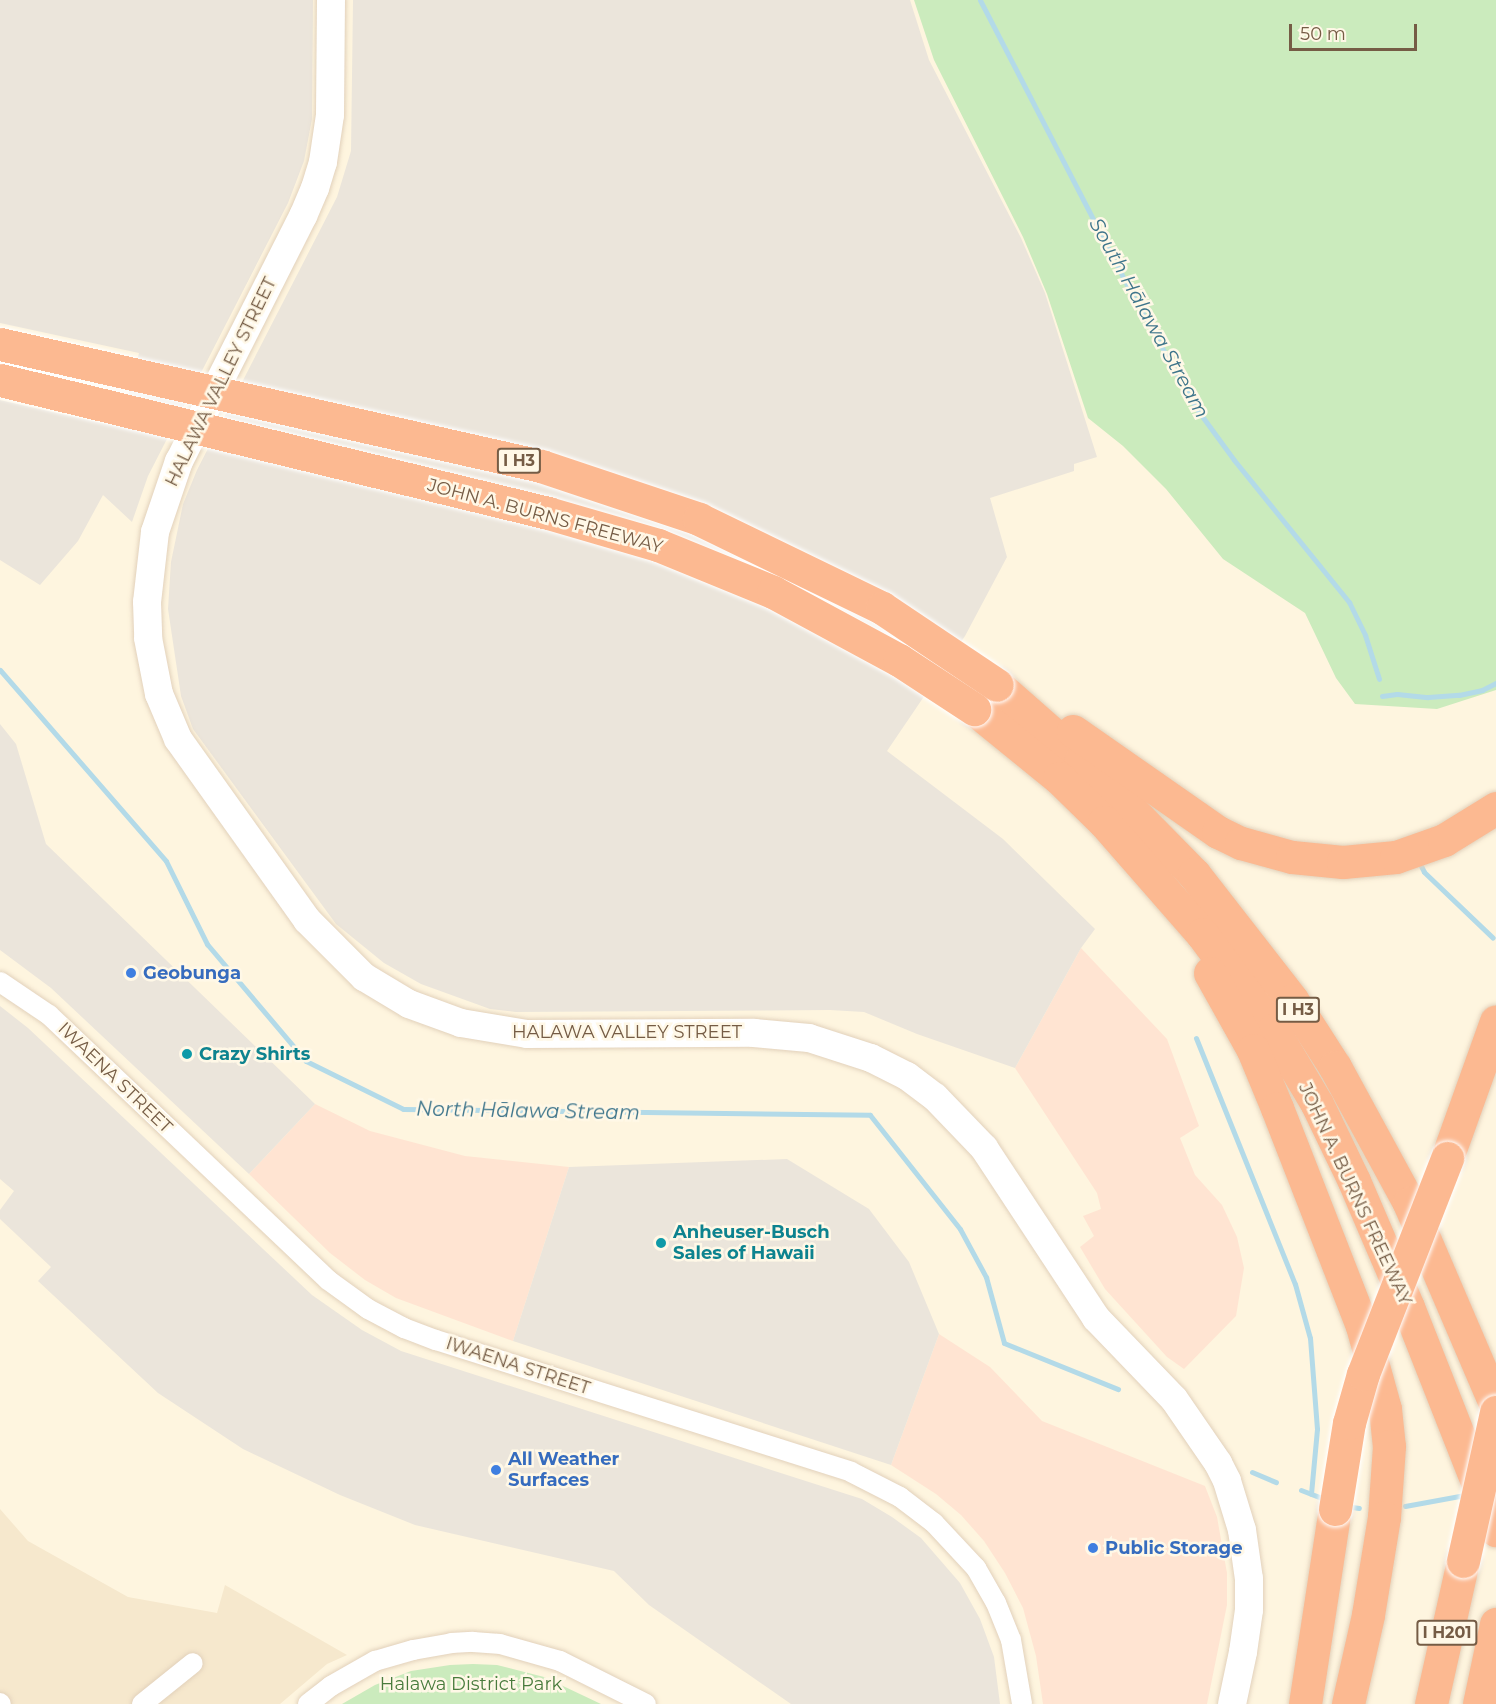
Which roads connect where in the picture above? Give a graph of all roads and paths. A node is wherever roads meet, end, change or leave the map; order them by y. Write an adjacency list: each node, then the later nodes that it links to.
1 (331, 0): 19 (street, HALAWA VALLEY STREET)
2 (0, 344): 4 (highway, JOHN A. BURNS FREEWAY / I H3, bridge)
3 (0, 380): 6 (highway, JOHN A. BURNS FREEWAY / I H3, bridge)
4 (997, 685): 5 (highway); 9 (highway, JOHN A. BURNS FREEWAY / I H3)
5 (1492, 811)
6 (1104, 822): 11 (highway, JOHN A. BURNS FREEWAY / I H3, bridge); 21 (highway)
7 (0, 982): 18 (street, IWAENA STREET)
8 (1496, 1021): 20 (highway, bridge)
9 (1496, 1406)
10 (1496, 1412): 22 (highway, I H201, bridge)
11 (1492, 1519)
12 (1495, 1630): 23 (highway, I H201)
13 (193, 1663): 15 (street)
14 (1496, 1694): 24 (highway)
15 (142, 1704)
16 (308, 1704): 17 (street)
17 (646, 1704)
18 (1022, 1704)
19 (1232, 1704)
20 (1305, 1704)
21 (1348, 1704)
22 (1431, 1704)
23 (1479, 1704)
24 (1493, 1704)

